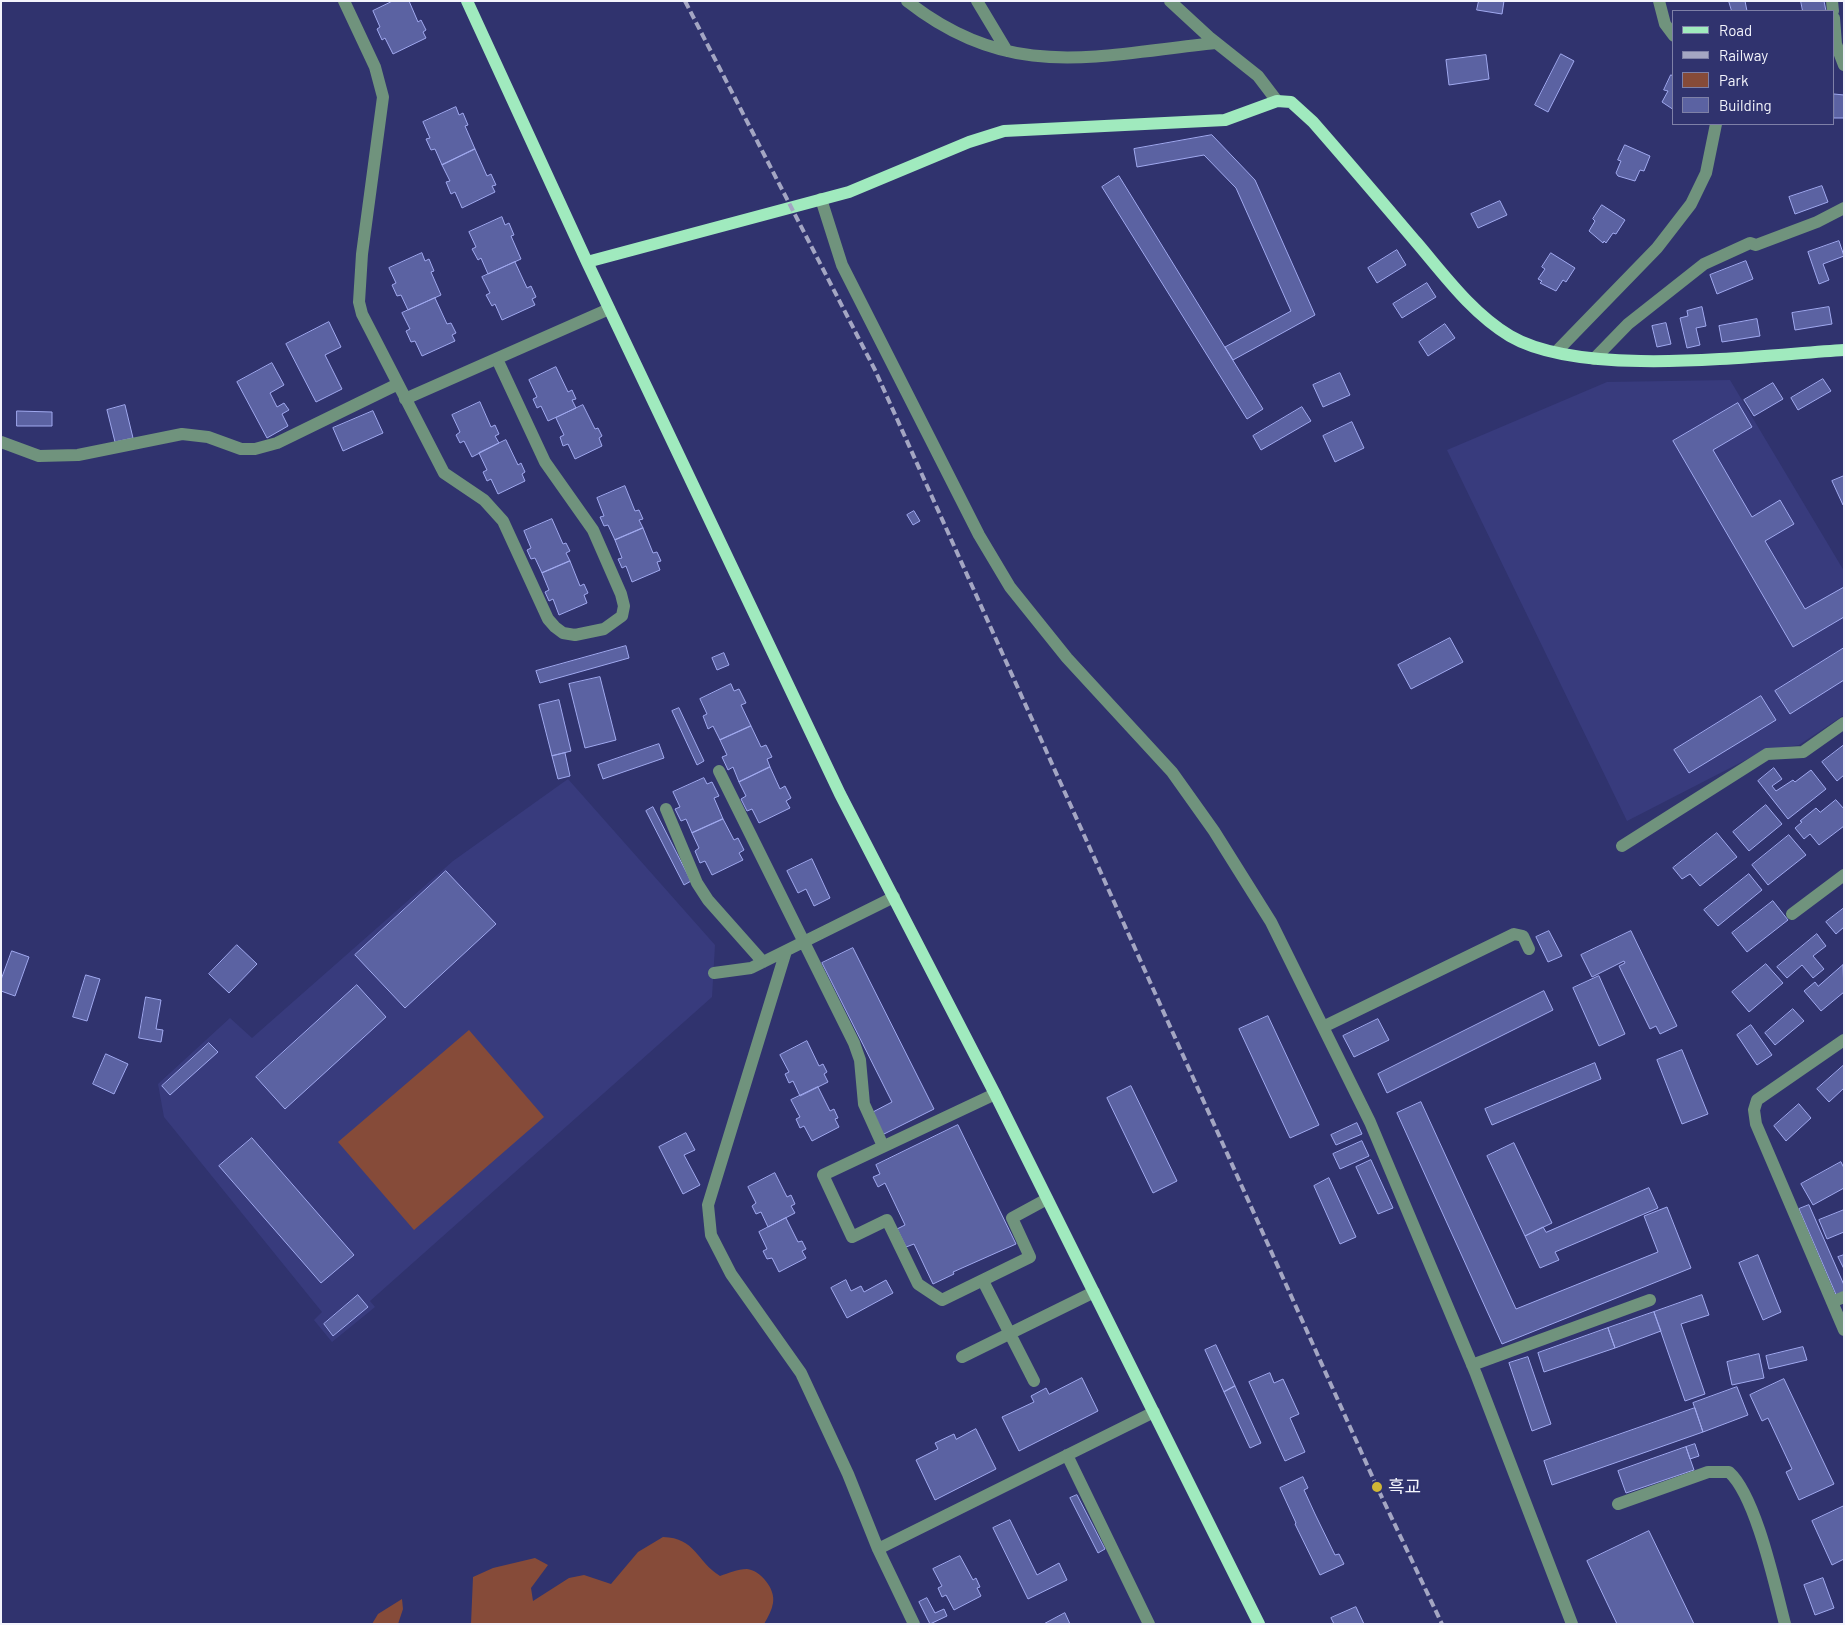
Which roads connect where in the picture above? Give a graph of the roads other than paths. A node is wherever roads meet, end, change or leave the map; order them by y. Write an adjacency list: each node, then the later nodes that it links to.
1 (344, 1): 22 (street)
2 (467, 1): 16 (main road)
3 (907, 1): 10 (street)
4 (977, 1): 10 (street)
5 (1170, 1): 9 (street)
6 (1659, 1): 8 (street)
7 (1835, 31): 11 (street)
8 (1672, 33)
9 (1216, 43): 10 (street); 12 (street)
10 (1007, 52)
11 (1844, 65)
12 (1277, 101): 14 (main road); 19 (main road)
13 (1716, 125): 19 (street)
14 (821, 199): 16 (main road); 37 (street)
15 (1844, 208): 21 (street)
16 (587, 262): 17 (main road)
17 (609, 308): 20 (street); 30 (main road)
18 (1844, 350): 21 (main road)
19 (1556, 352): 21 (main road)
20 (497, 358): 23 (street); 23 (street)
21 (1594, 359)
22 (398, 384): 23 (street); 24 (street)
23 (406, 399)
24 (1, 442)
25 (1844, 723): 28 (street)
26 (719, 771): 32 (street)
27 (666, 809): 35 (street)
28 (1622, 846)
29 (1844, 875): 31 (street)
30 (894, 897): 32 (street); 39 (main road)
31 (1792, 914)
32 (805, 942): 34 (street); 40 (street)
33 (1529, 949): 37 (street)
34 (786, 951): 35 (street); 54 (street)
35 (763, 962): 36 (street)
36 (714, 973)
37 (1323, 1026): 49 (street)
38 (1844, 1040): 45 (street)
39 (995, 1094): 40 (street); 41 (main road)
40 (882, 1146): 42 (street)
41 (1047, 1199): 42 (street); 43 (main road)
42 (984, 1281): 47 (street)
43 (1094, 1292): 47 (street); 51 (main road)
44 (1650, 1300): 49 (street)
45 (1838, 1300): 46 (street)
46 (1844, 1330)
47 (1010, 1334): 48 (street); 50 (street)
48 (962, 1357)
49 (1472, 1365): 58 (street)
50 (1034, 1381)
51 (1154, 1412): 52 (street); 57 (main road)
52 (1067, 1455): 54 (street); 56 (street)
53 (1618, 1504): 59 (street)
54 (878, 1549): 55 (street)
55 (914, 1624)
56 (1149, 1624)
57 (1259, 1624)
58 (1572, 1624)
59 (1785, 1624)

